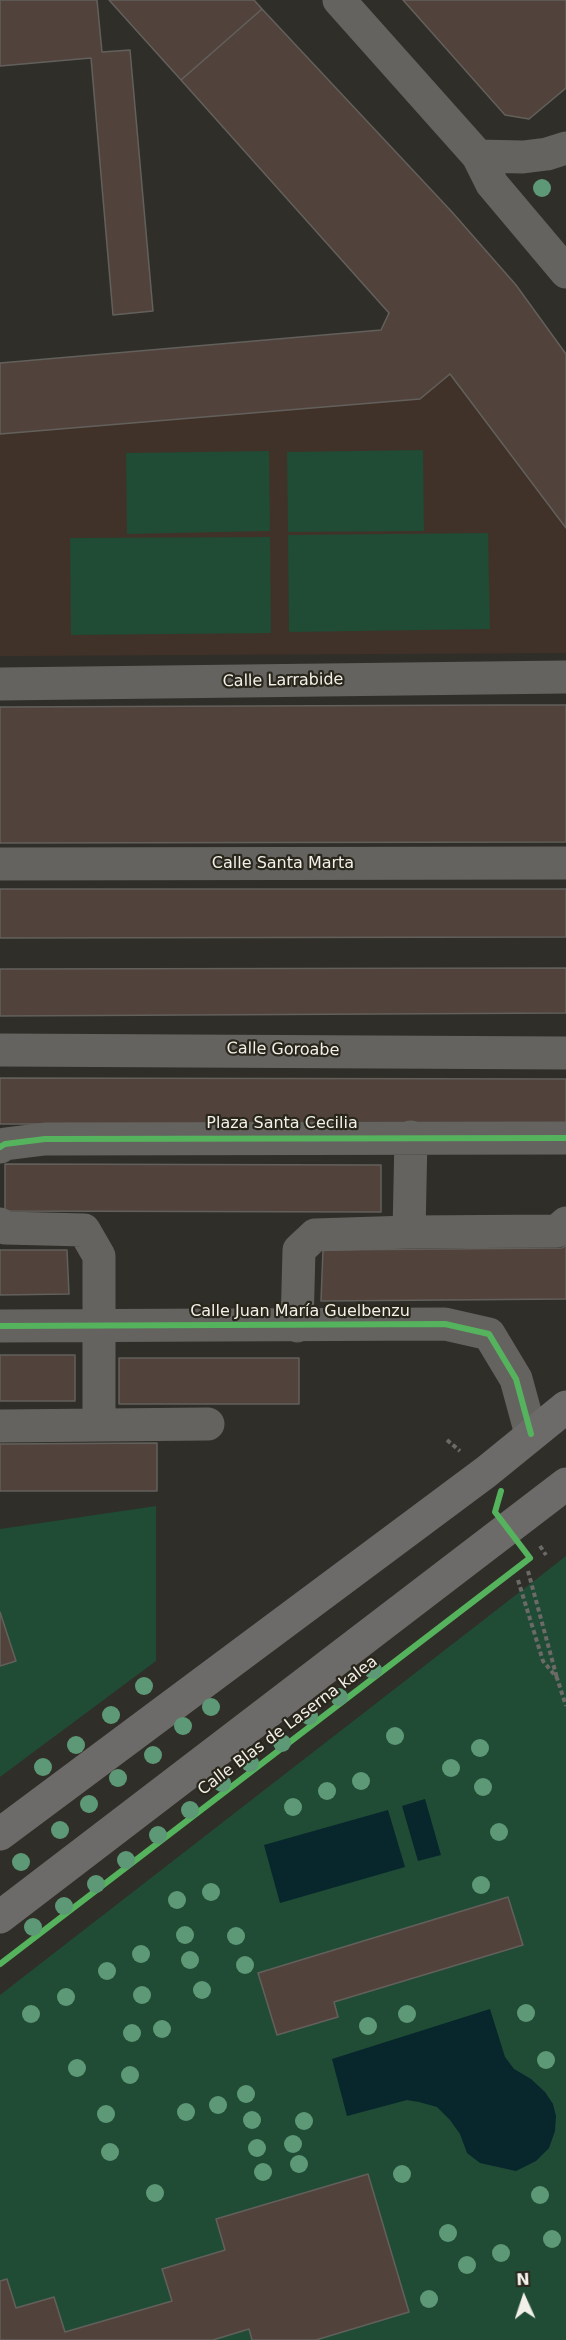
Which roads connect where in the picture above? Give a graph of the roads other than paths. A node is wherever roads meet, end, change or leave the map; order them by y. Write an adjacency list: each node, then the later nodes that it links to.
1 (339, 0): 3 (street)
2 (566, 148): 3 (street)
3 (478, 156): 4 (street)
4 (566, 272)
5 (566, 677): 6 (street, Calle Larrabide)
6 (0, 684)
7 (566, 863): 8 (street, Calle Santa Marta)
8 (0, 864)
9 (0, 1050): 10 (street, Calle Goroabe)
10 (566, 1053)
11 (411, 1137): 12 (street, Plaza Santa Cecilia); 13 (street, Plaza Santa Cecilia); 16 (street)
12 (566, 1138)
13 (0, 1147)
14 (566, 1223): 16 (street)
15 (0, 1224): 19 (street)
16 (409, 1232): 18 (street)
17 (0, 1326): 19 (street, Calle Juan María Guelbenzu)
18 (297, 1326): 19 (street, Calle Juan María Guelbenzu); 24 (street, Calle Juan María Guelbenzu)
19 (98, 1327): 21 (street)
20 (566, 1407): 24 (main road)
21 (99, 1424): 22 (street); 23 (street)
22 (208, 1424)
23 (0, 1426)
24 (531, 1434): 26 (main road)
25 (566, 1484): 27 (main road, Calle Blas de Laserna kalea)
26 (0, 1834)
27 (0, 1917)

